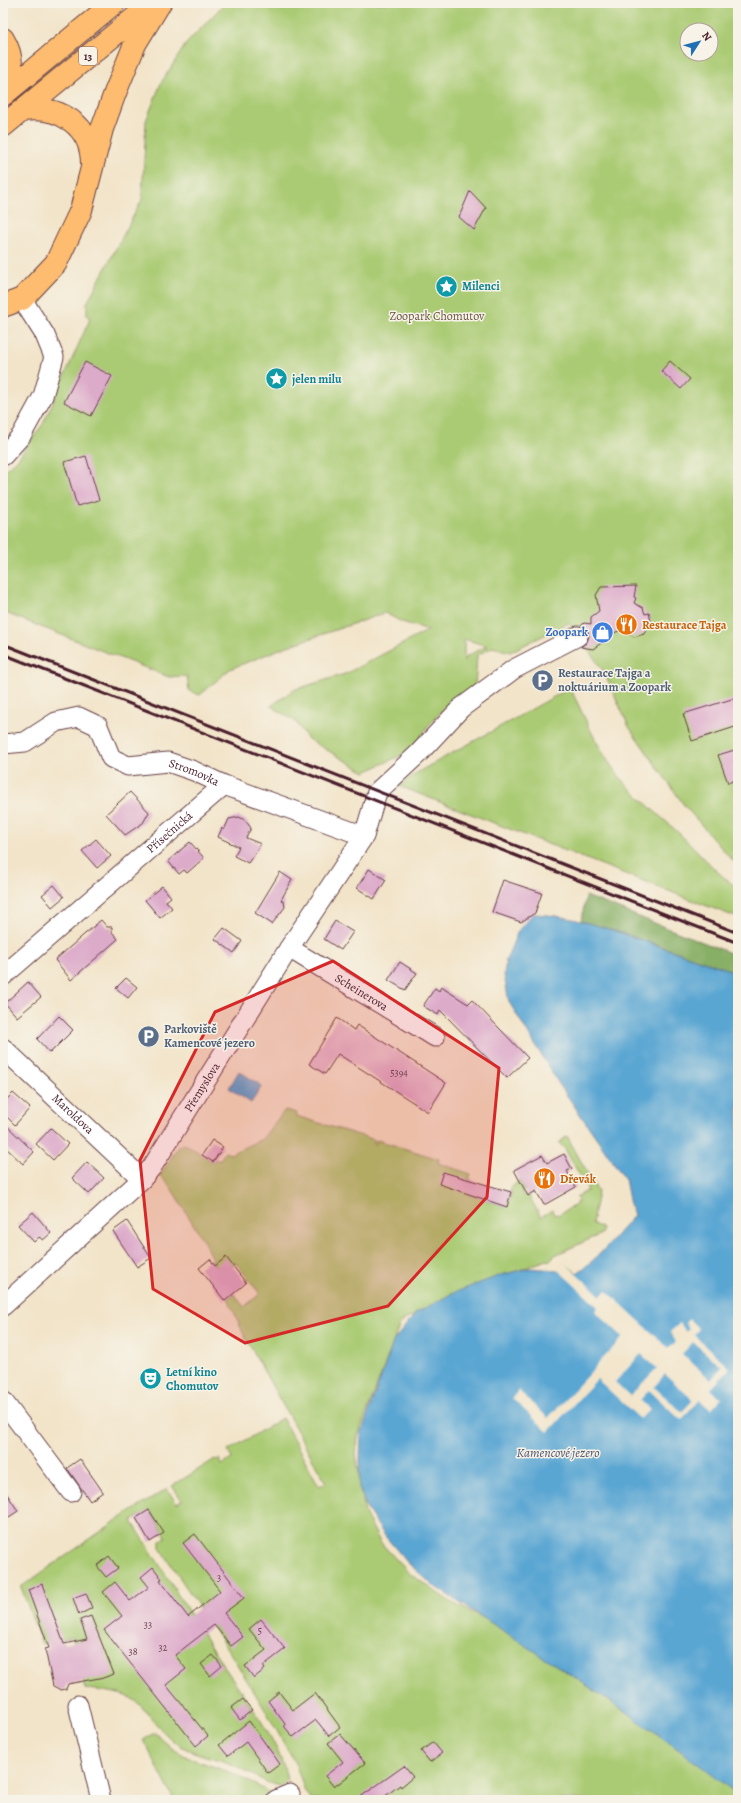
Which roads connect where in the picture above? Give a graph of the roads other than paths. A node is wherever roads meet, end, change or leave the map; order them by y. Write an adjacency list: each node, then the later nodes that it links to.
1 (114, 3): 5 (highway, 13)
2 (153, 3): 6 (highway, 13)
3 (160, 3): 8 (highway)
4 (3, 39): 5 (highway)
5 (4, 94)
6 (23, 110): 7 (highway, 13); 8 (highway)
7 (3, 126)
8 (92, 169): 9 (highway)
9 (13, 303): 10 (street)
10 (3, 456)
11 (578, 636): 14 (street, Přemyslova)
12 (3, 744): 13 (street, Stromovka)
13 (224, 785): 14 (street); 16 (street, Přísečnická)
14 (364, 836): 15 (street, Přemyslova)
15 (289, 948): 17 (street, Scheinerova); 19 (street, Přemyslova)
16 (3, 976)
17 (435, 1037)
18 (3, 1048): 19 (street, Maroldova)
19 (142, 1179): 20 (street, Přemyslova)
20 (3, 1306)
21 (3, 1401): 22 (street)
22 (71, 1492)
23 (78, 1705): 24 (street)
24 (101, 1800)

